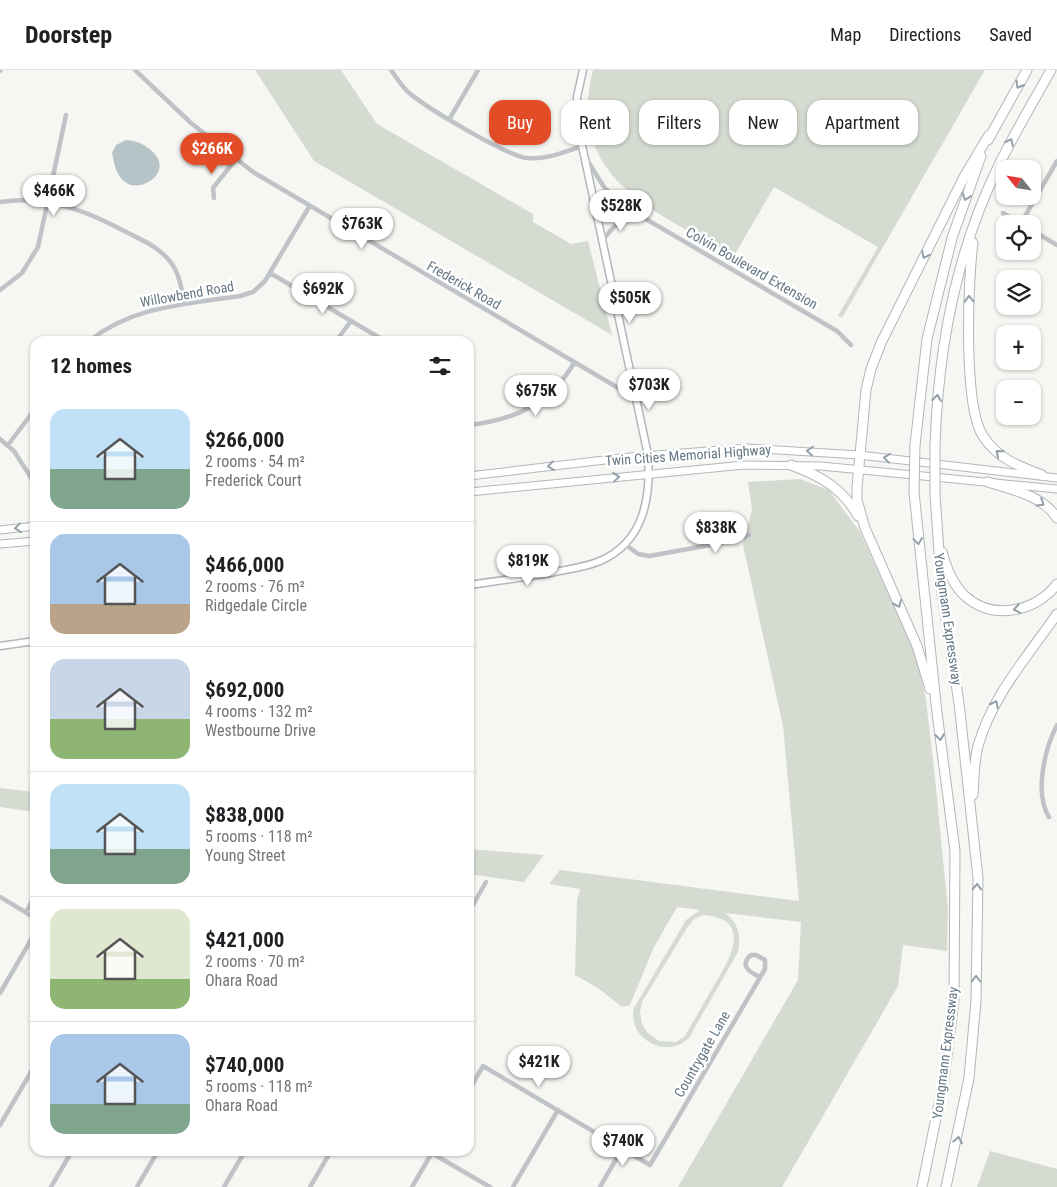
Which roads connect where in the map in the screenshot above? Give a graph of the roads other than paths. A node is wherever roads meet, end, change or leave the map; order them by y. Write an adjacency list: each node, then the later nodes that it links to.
1 (135, 70): 11 (street, Frederick Road)
2 (391, 70): 8 (street)
3 (478, 70): 8 (street)
4 (583, 70): 10 (street)
5 (1027, 70): 9 (highway, Youngmann Expressway, one-way to 9)
6 (1051, 70): 21 (highway, Youngmann Expressway, one-way to 6)
7 (66, 115): 15 (street)
8 (450, 118): 10 (street)
9 (989, 135): 40 (highway, one-way to 40); 65 (highway, Youngmann Expressway, one-way to 65, bridge)
10 (582, 146): 20 (street, Colvin Boulevard Extension); 23 (street)
11 (236, 160): 13 (street); 16 (street, Frederick Road)
12 (1057, 161): 19 (street)
13 (214, 198)
14 (0, 202): 15 (street)
15 (48, 202): 26 (street); 27 (street)
16 (309, 207): 25 (street, Willowbend Road); 33 (street, Frederick Road)
17 (1003, 213): 18 (street)
18 (1006, 215)
19 (1026, 215)
20 (638, 216): 23 (street); 32 (street, Colvin Boulevard Extension)
21 (977, 218): 45 (highway, one-way to 21); 55 (highway, Youngmann Expressway, one-way to 21, bridge)
22 (1041, 235): 24 (street)
23 (601, 243): 39 (street)
24 (1057, 245)
25 (270, 273): 27 (street, Willowbend Road); 28 (street)
26 (0, 290)
27 (184, 304): 29 (street, Willowbend Road)
28 (351, 321): 30 (street); 31 (street)
29 (96, 336)
30 (340, 336)
31 (376, 336)
32 (851, 345)
33 (574, 363): 34 (street, Frederick Road); 36 (street)
34 (620, 389)
35 (30, 416): 38 (street)
36 (474, 425)
37 (0, 439): 38 (street)
38 (8, 445): 43 (street)
39 (648, 455): 40 (main road, Twin Cities Memorial Highway, one-way to 39); 44 (street); 46 (main road, Twin Cities Memorial Highway, one-way to 46)
40 (859, 455): 42 (highway); 45 (main road, Twin Cities Memorial Highway, one-way to 40)
41 (791, 465): 42 (main road, Twin Cities Memorial Highway); 44 (main road, Twin Cities Memorial Highway); 53 (highway)
42 (858, 469): 48 (main road, Twin Cities Memorial Highway); 53 (highway)
43 (30, 472)
44 (649, 473): 50 (main road, Twin Cities Memorial Highway, one-way to 44); 59 (street)
45 (1042, 474): 47 (main road, Twin Cities Memorial Highway)
46 (474, 475)
47 (1057, 478)
48 (988, 482): 49 (main road, Twin Cities Memorial Highway); 51 (highway, one-way to 51)
49 (1057, 489)
50 (474, 491)
51 (1057, 518)
52 (30, 527): 54 (main road, one-way to 54)
53 (864, 528): 65 (highway, one-way to 65)
54 (0, 530)
55 (937, 531): 61 (highway, one-way to 55); 68 (highway, Youngmann Expressway)
56 (749, 535): 59 (street)
57 (30, 541): 58 (main road)
58 (0, 544)
59 (625, 544): 60 (street)
60 (474, 584)
61 (1057, 584)
62 (1057, 614): 68 (highway, one-way to 62)
63 (30, 643): 64 (street)
64 (0, 646)
65 (937, 713): 97 (highway, Youngmann Expressway, one-way to 97)
66 (1057, 725): 67 (street)
67 (1049, 817)
68 (971, 819): 98 (highway, Youngmann Expressway, one-way to 68)
69 (486, 882): 71 (street)
70 (0, 897): 73 (street)
71 (474, 903)
72 (30, 905): 73 (street)
73 (26, 912): 74 (street)
74 (30, 915)
75 (30, 941): 77 (street)
76 (760, 977): 76 (street); 82 (street, Countrygate Lane)
77 (0, 992)
78 (30, 1074): 81 (street)
79 (474, 1081): 80 (street)
80 (558, 1110): 82 (street); 95 (street)
81 (0, 1125)
82 (622, 1149): 96 (street)
83 (69, 1156): 89 (street)
84 (155, 1156): 90 (street)
85 (242, 1156): 91 (street)
86 (328, 1156): 92 (street)
87 (429, 1156): 93 (street)
88 (438, 1156): 94 (street)
89 (51, 1187)
90 (137, 1187)
91 (224, 1187)
92 (310, 1187)
93 (412, 1187)
94 (490, 1187)
95 (513, 1187)
96 (600, 1187)
97 (922, 1187)
98 (946, 1187)

